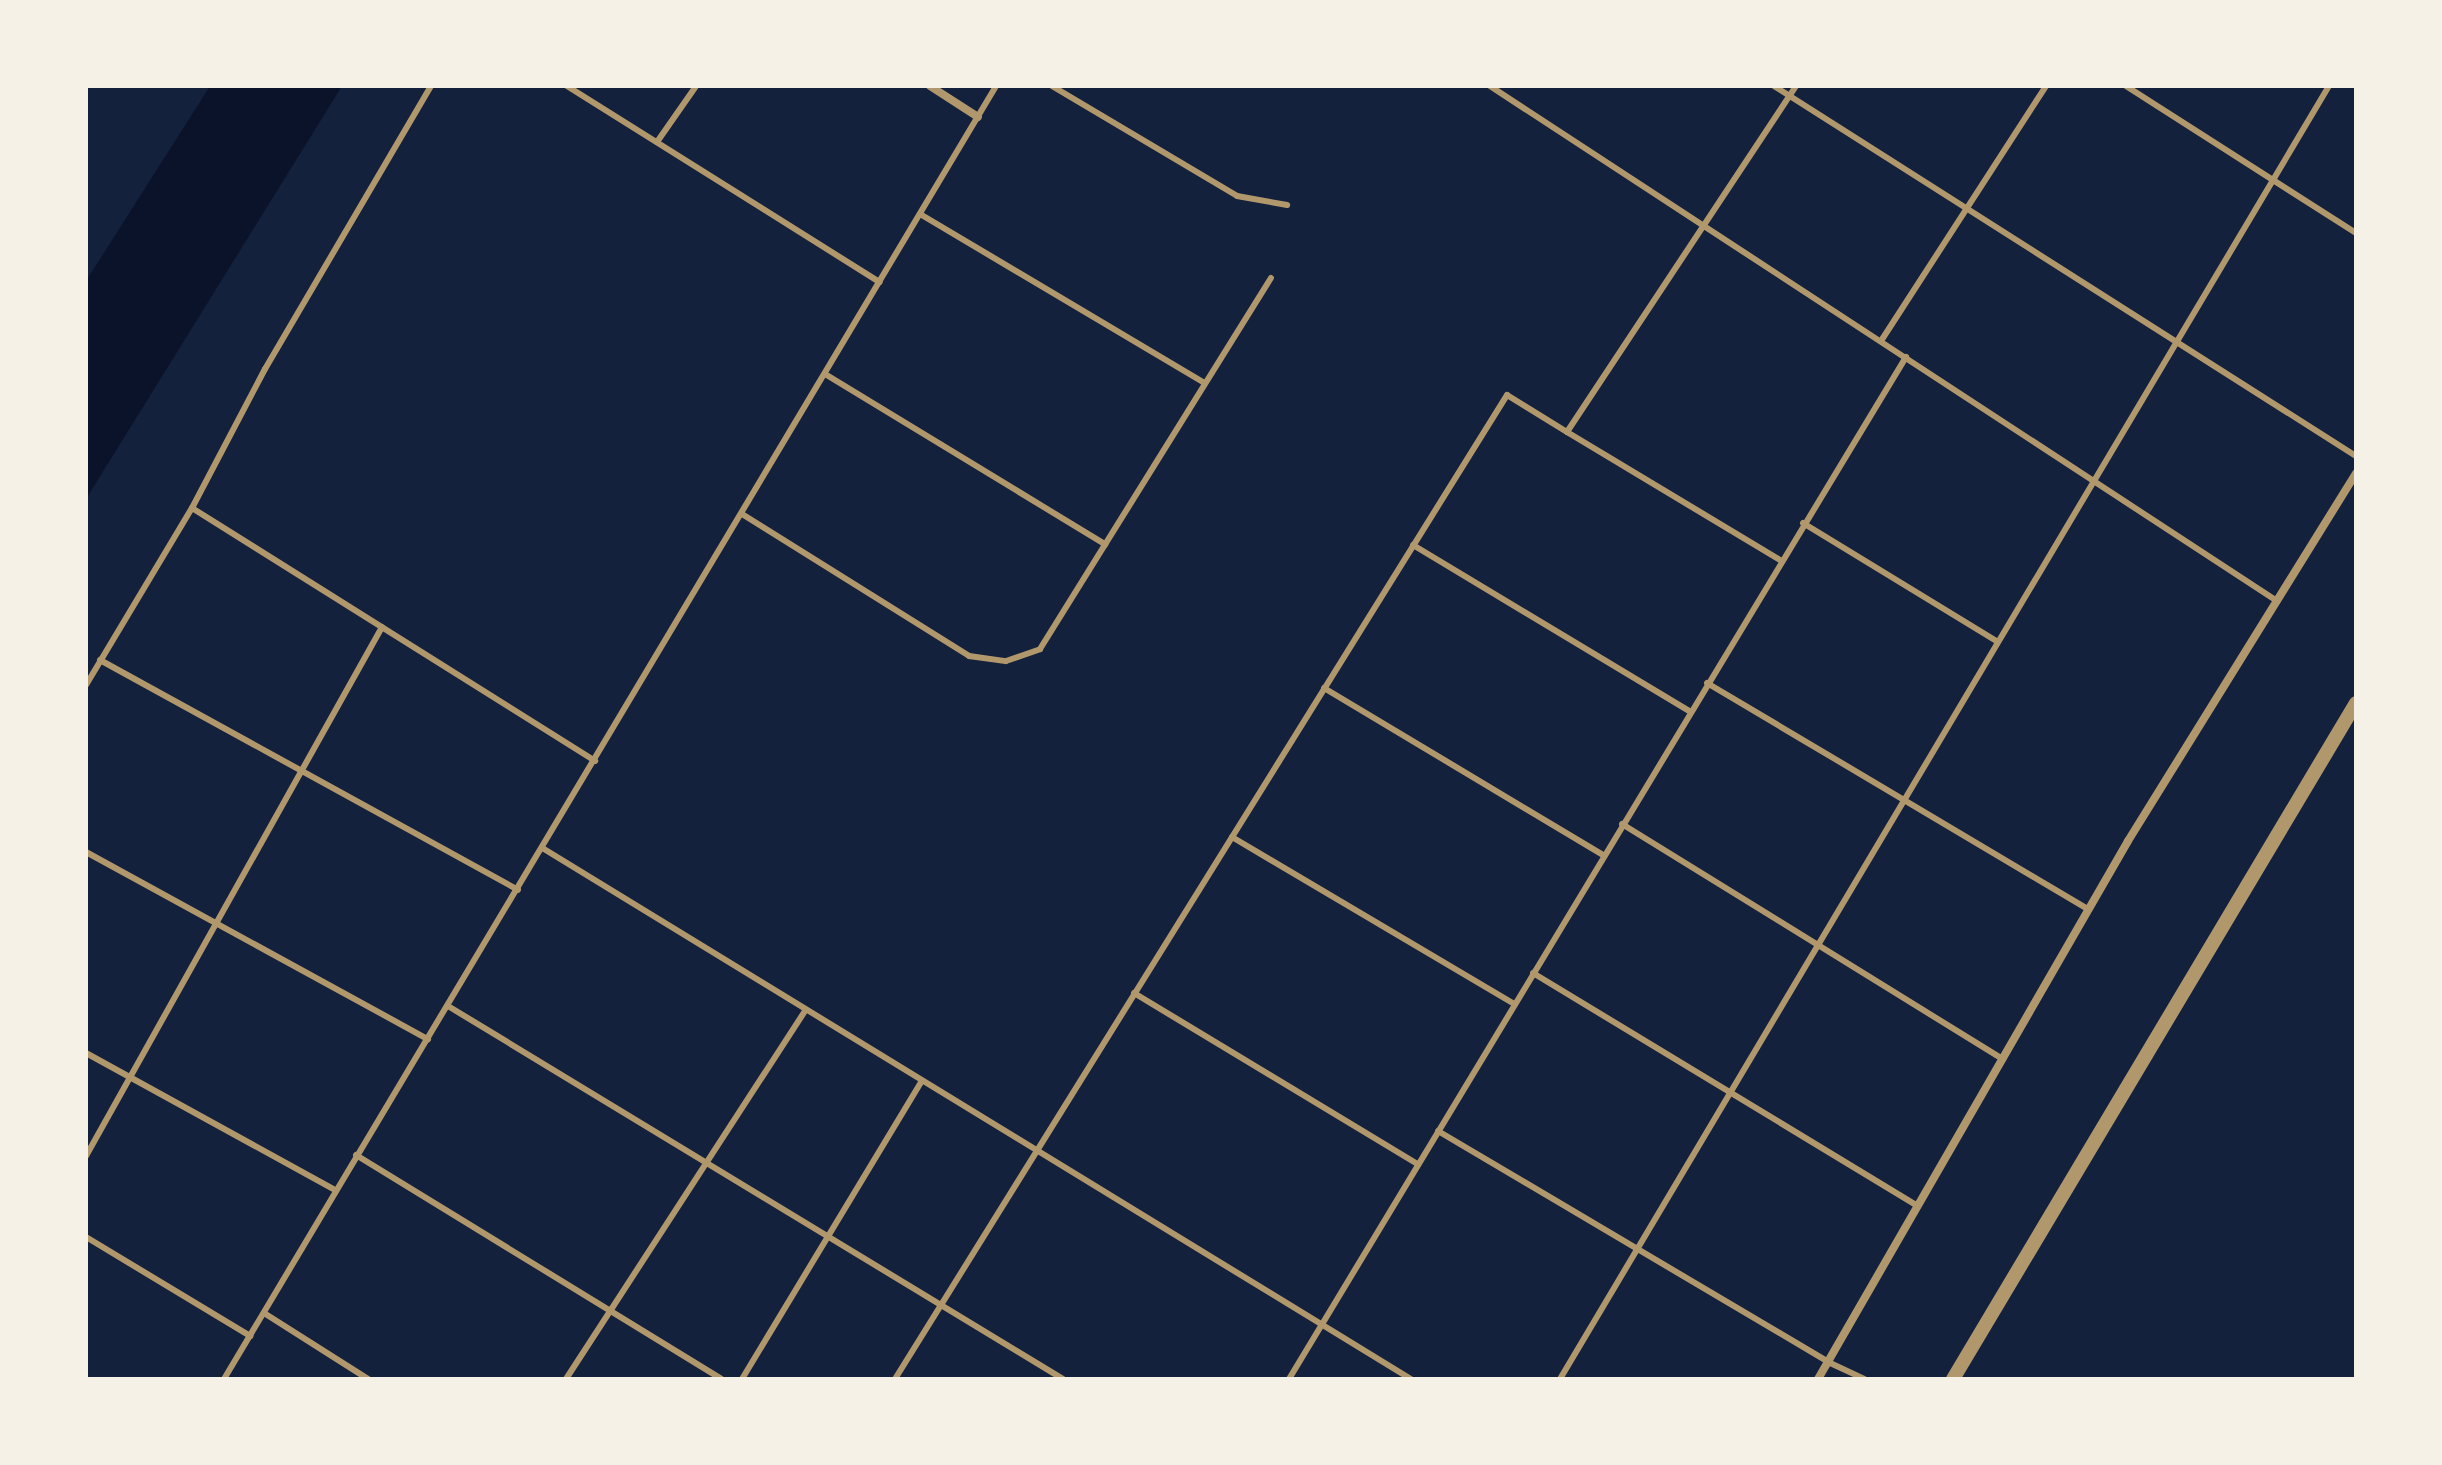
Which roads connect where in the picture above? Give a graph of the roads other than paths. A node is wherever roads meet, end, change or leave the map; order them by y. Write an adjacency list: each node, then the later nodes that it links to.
1 (431, 86): 35 (lane)
2 (567, 86): 17 (lane)
3 (696, 86): 17 (lane)
4 (930, 86): 16 (street)
5 (996, 86): 16 (lane)
6 (1052, 86): 19 (lane)
7 (1490, 86): 14 (lane)
8 (1509, 86): 14 (lane)
9 (1774, 86): 15 (lane)
10 (1796, 86): 15 (lane)
11 (2046, 86): 20 (lane)
12 (2126, 86): 18 (lane)
13 (2329, 86): 18 (lane)
14 (1503, 94): 22 (lane)
15 (1790, 96): 20 (lane); 22 (lane)
16 (978, 117): 21 (lane)
17 (657, 142): 25 (lane)
18 (2273, 180): 23 (lane); 27 (lane)
19 (1287, 205)
20 (1967, 209): 26 (lane); 27 (lane)
21 (920, 214): 25 (lane); 30 (lane)
22 (1704, 226): 26 (lane); 31 (lane)
23 (2356, 233)
24 (1271, 278): 30 (lane)
25 (880, 282): 29 (lane)
26 (1881, 341): 28 (lane)
27 (2176, 342): 32 (lane); 34 (lane)
28 (1906, 357): 34 (lane); 37 (lane)
29 (825, 374): 36 (lane); 38 (lane)
30 (1203, 382): 38 (lane)
31 (1567, 432): 39 (lane); 40 (lane)
32 (2356, 456)
33 (2356, 473): 41 (street)
34 (2094, 481): 41 (lane); 43 (lane)
35 (192, 508): 42 (lane); 44 (lane)
36 (742, 514): 38 (lane); 50 (lane)
37 (1803, 523): 40 (lane); 43 (lane)
38 (1105, 544)
39 (1413, 545): 47 (lane); 49 (lane)
40 (1780, 560): 45 (lane)
41 (2277, 601): 59 (street)
42 (382, 627): 50 (lane); 51 (lane)
43 (1998, 642): 52 (lane)
44 (100, 660): 46 (lane); 51 (lane)
45 (1707, 683): 49 (lane); 52 (lane)
46 (86, 685)
47 (1324, 688): 54 (lane); 57 (lane)
48 (2356, 703): 102 (street)
49 (1689, 711): 53 (lane)
50 (595, 761): 55 (lane)
51 (303, 772): 58 (lane); 60 (lane)
52 (1904, 800): 59 (lane); 61 (lane)
53 (1622, 824): 57 (lane); 61 (lane)
54 (1232, 837): 63 (lane); 64 (lane)
55 (544, 849): 58 (lane); 66 (lane)
56 (86, 852): 60 (lane)
57 (1603, 855): 62 (lane)
58 (518, 890): 65 (lane)
59 (2089, 910): 69 (street)
60 (217, 923): 67 (lane); 70 (lane)
61 (1818, 945): 69 (lane); 72 (lane)
62 (1533, 973): 64 (lane); 72 (lane)
63 (1134, 993): 74 (lane); 77 (lane)
64 (1514, 1004): 73 (lane)
65 (448, 1006): 67 (lane); 78 (lane)
66 (806, 1010): 71 (lane); 78 (lane)
67 (428, 1039): 75 (lane)
68 (86, 1053): 70 (lane)
69 (2003, 1059): 80 (street)
70 (130, 1078): 76 (lane); 79 (lane)
71 (922, 1081): 74 (lane); 82 (lane)
72 (1731, 1092): 80 (lane); 83 (lane)
73 (1438, 1131): 77 (lane); 83 (lane)
74 (1036, 1150): 84 (lane); 87 (lane)
75 (356, 1155): 79 (lane); 85 (lane)
76 (86, 1156)
77 (1418, 1164): 87 (lane)
78 (707, 1165): 82 (lane); 85 (lane)
79 (335, 1190): 86 (lane)
80 (1918, 1206): 89 (street)
81 (86, 1237): 88 (lane)
82 (828, 1238): 84 (lane); 94 (lane)
83 (1638, 1249): 89 (lane); 99 (lane)
84 (940, 1305): 95 (lane); 96 (lane)
85 (610, 1312): 92 (lane); 93 (lane)
86 (264, 1313): 88 (lane); 91 (lane)
87 (1322, 1325): 97 (lane); 98 (lane)
88 (250, 1336): 90 (lane)
89 (1828, 1362): 100 (street); 101 (lane)
90 (224, 1379)
91 (368, 1379)
92 (566, 1379)
93 (721, 1379)
94 (742, 1379)
95 (895, 1379)
96 (1063, 1379)
97 (1289, 1379)
98 (1411, 1379)
99 (1560, 1379)
100 (1818, 1379)
101 (1864, 1379)
102 (1953, 1379)

